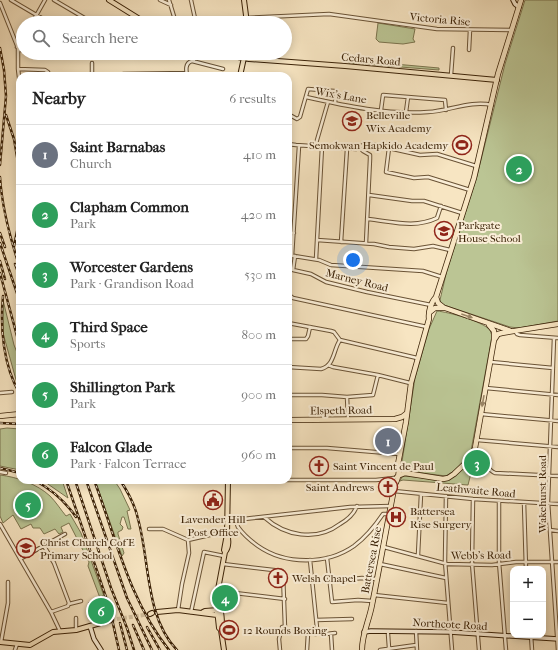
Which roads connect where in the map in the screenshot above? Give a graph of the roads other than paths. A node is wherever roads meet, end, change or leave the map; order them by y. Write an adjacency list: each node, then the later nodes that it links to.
1 (11, 0): 14 (street)
2 (45, 0): 14 (street)
3 (54, 0): 15 (street)
4 (109, 0): 16 (main road)
5 (160, 0): 12 (street)
6 (169, 0): 12 (street)
7 (191, 0): 18 (street)
8 (244, 0): 19 (main road)
9 (513, 0): 13 (main road)
10 (521, 0): 13 (highway, Battersea Rise)
11 (0, 3): 23 (street)
12 (171, 5): 17 (street)
13 (519, 7): 22 (highway, Battersea Rise)
14 (36, 15)
15 (80, 16)
16 (135, 16)
17 (174, 16)
18 (194, 16)
19 (246, 16)
20 (288, 16): 21 (street, Victoria Rise)
21 (470, 30): 22 (street, Victoria Rise); 25 (street)
22 (512, 30): 39 (highway, Battersea Rise)
23 (16, 43)
24 (453, 48): 38 (street)
25 (469, 50)
26 (18, 60): 31 (street)
27 (194, 60): 32 (street); 36 (street)
28 (244, 60): 37 (main road)
29 (268, 60): 38 (main road, Cedars Road)
30 (92, 63): 35 (street)
31 (18, 69): 33 (street); 34 (street)
32 (223, 69)
33 (18, 72)
34 (48, 72)
35 (92, 72)
36 (187, 72)
37 (241, 72)
38 (451, 75): 39 (main road, Cedars Road)
39 (497, 80): 44 (highway, Battersea Rise)
40 (306, 97): 42 (street, Wix's Lane); 43 (street); 48 (street)
41 (408, 97): 45 (street); 46 (street); 47 (street)
42 (328, 102): 43 (street, Wix's Lane); 51 (street)
43 (335, 103): 45 (street, Wix's Lane)
44 (492, 105): 46 (street, Wix's Lane); 56 (highway, Battersea Rise)
45 (381, 110): 47 (street, Wix's Lane)
46 (446, 110): 47 (street, Wix's Lane)
47 (406, 112)
48 (292, 116)
49 (292, 145): 50 (street)
50 (298, 146): 51 (street); 62 (street)
51 (315, 147): 52 (street)
52 (322, 147): 55 (street); 63 (street)
53 (360, 148): 54 (street); 55 (street); 58 (street)
54 (389, 148): 56 (street); 57 (street)
55 (347, 149): 64 (street)
56 (477, 166): 57 (highway, Battersea Rise)
57 (470, 190): 60 (highway, Battersea Rise)
58 (368, 195): 59 (street); 61 (street)
59 (441, 206): 60 (street); 61 (street)
60 (462, 213): 66 (highway, Battersea Rise)
61 (367, 219): 65 (street)
62 (294, 233): 67 (street)
63 (317, 240): 64 (street); 68 (street)
64 (341, 242): 65 (street)
65 (366, 243): 66 (street)
66 (450, 250): 69 (highway, Battersea Rise)
67 (293, 256): 68 (street); 73 (street, Marney Road)
68 (316, 259): 69 (street)
69 (442, 277): 71 (highway, Battersea Rise)
70 (292, 297): 78 (street)
71 (436, 297): 72 (highway); 73 (highway, Battersea Rise)
72 (445, 308): 73 (highway); 76 (highway, one-way to 76)
73 (432, 309): 78 (highway, Battersea Rise)
74 (292, 324): 77 (street)
75 (558, 324): 79 (highway)
76 (489, 325): 79 (highway); 84 (highway)
77 (310, 326): 82 (street); 83 (street)
78 (427, 327): 85 (highway, Battersea Rise)
79 (513, 331): 80 (street); 84 (highway)
80 (554, 338): 81 (street); 89 (street, Wakehurst Road)
81 (558, 338)
82 (292, 339)
83 (340, 340): 85 (street); 87 (street)
84 (494, 340): 86 (highway)
85 (417, 358): 91 (highway, Battersea Rise)
86 (490, 362): 89 (street); 92 (highway)
87 (328, 365): 88 (street); 90 (street)
88 (292, 367)
89 (553, 368): 95 (street, Wakehurst Road)
90 (378, 375): 91 (street); 98 (street)
91 (411, 383): 99 (highway, Battersea Rise)
92 (486, 388): 95 (street); 101 (highway, one-way to 101)
93 (12, 392): 94 (street)
94 (0, 393)
95 (552, 394): 97 (street); 106 (street, Wakehurst Road)
96 (292, 395): 98 (street)
97 (558, 395)
98 (347, 397): 103 (street)
99 (407, 413): 104 (highway, Elspeth Road); 108 (highway, Battersea Rise)
100 (16, 414): 102 (highway)
101 (481, 414): 106 (street); 109 (highway)
102 (0, 416)
103 (348, 419): 104 (highway, Elspeth Road); 105 (highway, Elspeth Road)
104 (395, 419): 108 (highway)
105 (292, 420)
106 (551, 421): 107 (street); 110 (street, Wakehurst Road)
107 (558, 421)
108 (405, 427): 113 (highway, Battersea Rise)
109 (476, 440): 110 (street); 114 (highway)
110 (550, 447): 111 (street); 119 (street, Wakehurst Road)
111 (558, 447)
112 (292, 448): 113 (street)
113 (400, 454): 115 (highway, Battersea Rise)
114 (473, 454): 118 (highway); 119 (street)
115 (397, 468): 118 (highway); 121 (highway, Battersea Rise)
116 (0, 472): 117 (street)
117 (6, 473)
118 (405, 474): 121 (highway)
119 (550, 476): 120 (street); 130 (street, Wakehurst Road)
120 (558, 476)
121 (396, 478): 122 (street); 124 (highway, Battersea Rise)
122 (292, 480)
123 (229, 484): 138 (main road)
124 (393, 491): 125 (street, Leathwaite Road); 133 (highway, Battersea Rise)
125 (421, 494): 126 (street, Leathwaite Road); 150 (street)
126 (446, 496): 127 (street, Leathwaite Road); 157 (street)
127 (473, 499): 128 (street, Leathwaite Road); 161 (street)
128 (499, 501): 129 (street, Leathwaite Road); 160 (street)
129 (524, 502): 130 (street, Leathwaite Road); 154 (street)
130 (548, 503): 131 (street, Leathwaite Road); 142 (street, Wakehurst Road)
131 (558, 504)
132 (357, 506): 134 (street); 137 (street); 137 (street)
133 (391, 506): 134 (street); 136 (highway, Battersea Rise)
134 (382, 507): 135 (street)
135 (383, 514): 136 (street); 151 (street)
136 (389, 514): 148 (highway, Battersea Rise)
137 (263, 517): 139 (street)
138 (227, 518): 139 (street); 144 (main road)
139 (235, 520): 153 (street)
140 (0, 524): 152 (street)
141 (149, 529): 146 (street)
142 (550, 530): 143 (street); 155 (street, Wakehurst Road)
143 (558, 531)
144 (227, 532): 146 (street); 149 (main road)
145 (65, 534): 147 (street)
146 (188, 540): 174 (street)
147 (44, 546): 152 (street); 173 (street)
148 (383, 547): 150 (street, Webb's Road); 159 (highway, Battersea Rise)
149 (225, 554): 158 (main road); 178 (street)
150 (418, 555): 157 (street, Webb's Road)
151 (328, 558): 153 (street); 165 (street)
152 (20, 559): 176 (street)
153 (310, 560): 185 (street)
154 (525, 562): 155 (street, Webb's Road); 160 (street, Webb's Road); 162 (street)
155 (551, 562): 156 (street, Webb's Road); 202 (street, Wakehurst Road)
156 (558, 562)
157 (445, 563): 161 (street, Webb's Road); 163 (street)
158 (223, 564): 167 (main road); 169 (street)
159 (380, 564): 163 (street); 164 (highway, Battersea Rise)
160 (499, 564): 161 (street, Webb's Road); 198 (street)
161 (472, 565): 197 (street)
162 (526, 566)
163 (446, 578): 172 (street)
164 (377, 579): 165 (street); 168 (highway, Battersea Rise)
165 (330, 581): 170 (street)
166 (8, 582): 203 (street)
167 (217, 591): 169 (street); 175 (main road)
168 (374, 595): 170 (highway, Battersea Rise); 172 (street)
169 (285, 599): 210 (street)
170 (373, 601): 191 (highway, Battersea Rise)
171 (81, 602): 173 (street)
172 (448, 603): 192 (street)
173 (69, 604): 176 (street)
174 (178, 610): 177 (main road); 178 (main road)
175 (218, 610): 179 (main road); 181 (main road)
176 (51, 612): 190 (street)
177 (157, 612)
178 (191, 612): 179 (main road)
179 (203, 612): 181 (main road)
180 (93, 613): 186 (street)
181 (219, 615): 209 (main road)
182 (76, 618): 188 (street)
183 (352, 619): 185 (street)
184 (110, 620): 186 (main road)
185 (316, 620): 211 (street)
186 (96, 624): 187 (main road)
187 (90, 626): 188 (main road); 207 (main road)
188 (76, 630): 190 (main road)
189 (416, 631): 191 (main road, Northcote Road); 192 (main road, Northcote Road); 205 (street)
190 (60, 632): 204 (main road)
191 (364, 632): 213 (highway, Battersea Rise)
192 (450, 632): 197 (main road, Northcote Road); 216 (street)
193 (335, 633): 195 (street)
194 (326, 634): 195 (street)
195 (331, 634): 212 (street)
196 (388, 634): 206 (street)
197 (478, 634): 198 (main road, Northcote Road); 217 (street)
198 (505, 636): 199 (main road, Northcote Road); 218 (street)
199 (510, 636)
200 (531, 638): 219 (street)
201 (546, 638): 202 (main road, Northcote Road)
202 (557, 639): 220 (street, Wakehurst Road)
203 (1, 642): 204 (main road)
204 (16, 644): 208 (street)
205 (416, 645): 206 (street); 215 (street)
206 (389, 648): 214 (street)
207 (98, 649)
208 (15, 650)
209 (224, 650)
210 (280, 650)
211 (307, 650)
212 (332, 650)
213 (362, 650)
214 (380, 650)
215 (417, 650)
216 (452, 650)
217 (479, 650)
218 (506, 650)
219 (532, 650)
220 (558, 650)

